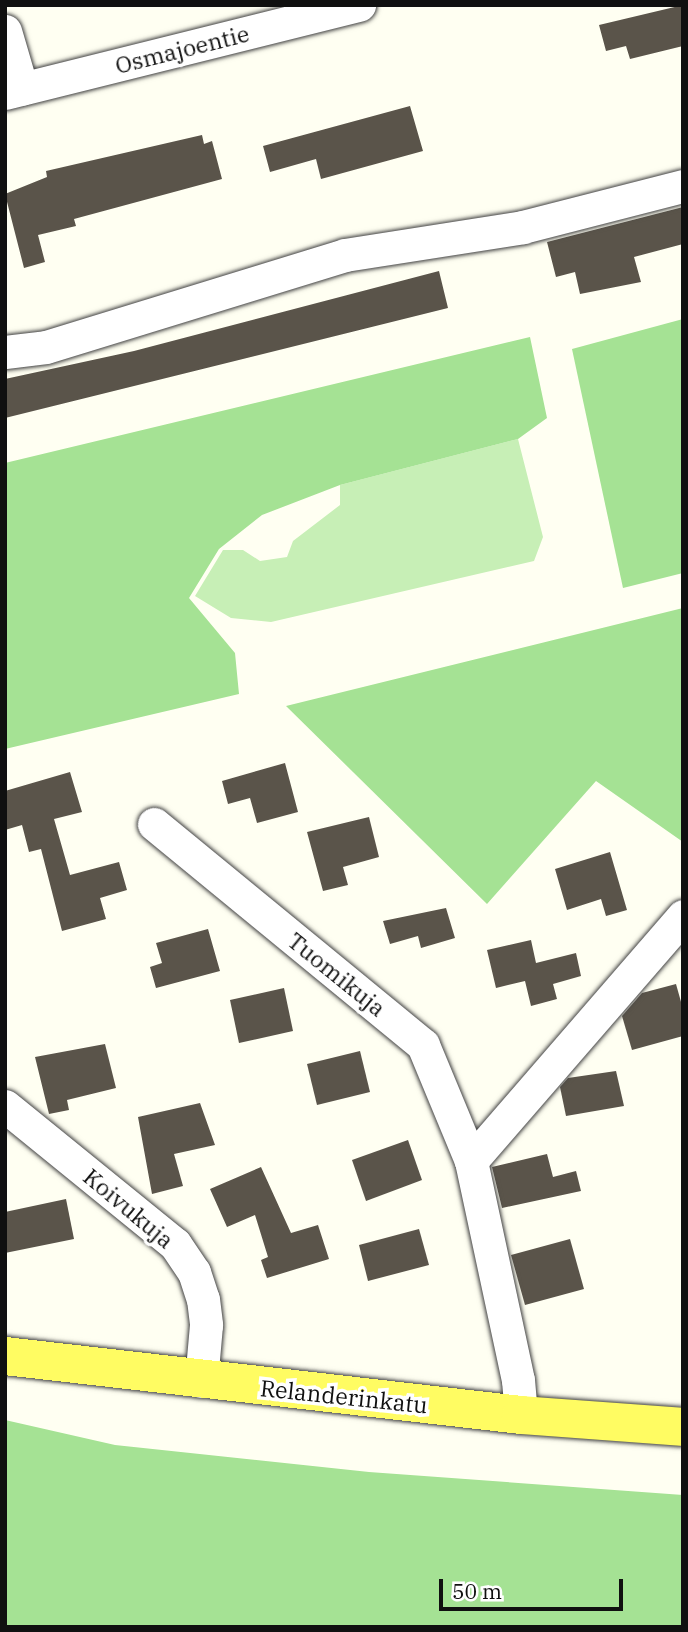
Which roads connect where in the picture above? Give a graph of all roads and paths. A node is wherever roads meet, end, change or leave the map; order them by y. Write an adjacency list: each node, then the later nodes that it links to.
1 (359, 5): 3 (street, Osmajoentie)
2 (5, 31): 3 (street)
3 (13, 91)
4 (683, 186): 5 (street)
5 (5, 352)
6 (154, 824): 9 (street, Tuomikuja)
7 (683, 916): 9 (street)
8 (5, 1106): 11 (street, Koivukuja)
9 (471, 1161): 12 (street, Tuomikuja)
10 (5, 1356): 11 (main road, Relanderinkatu)
11 (201, 1381): 12 (main road, Relanderinkatu)
12 (521, 1415): 13 (main road, Relanderinkatu)
13 (683, 1427)

